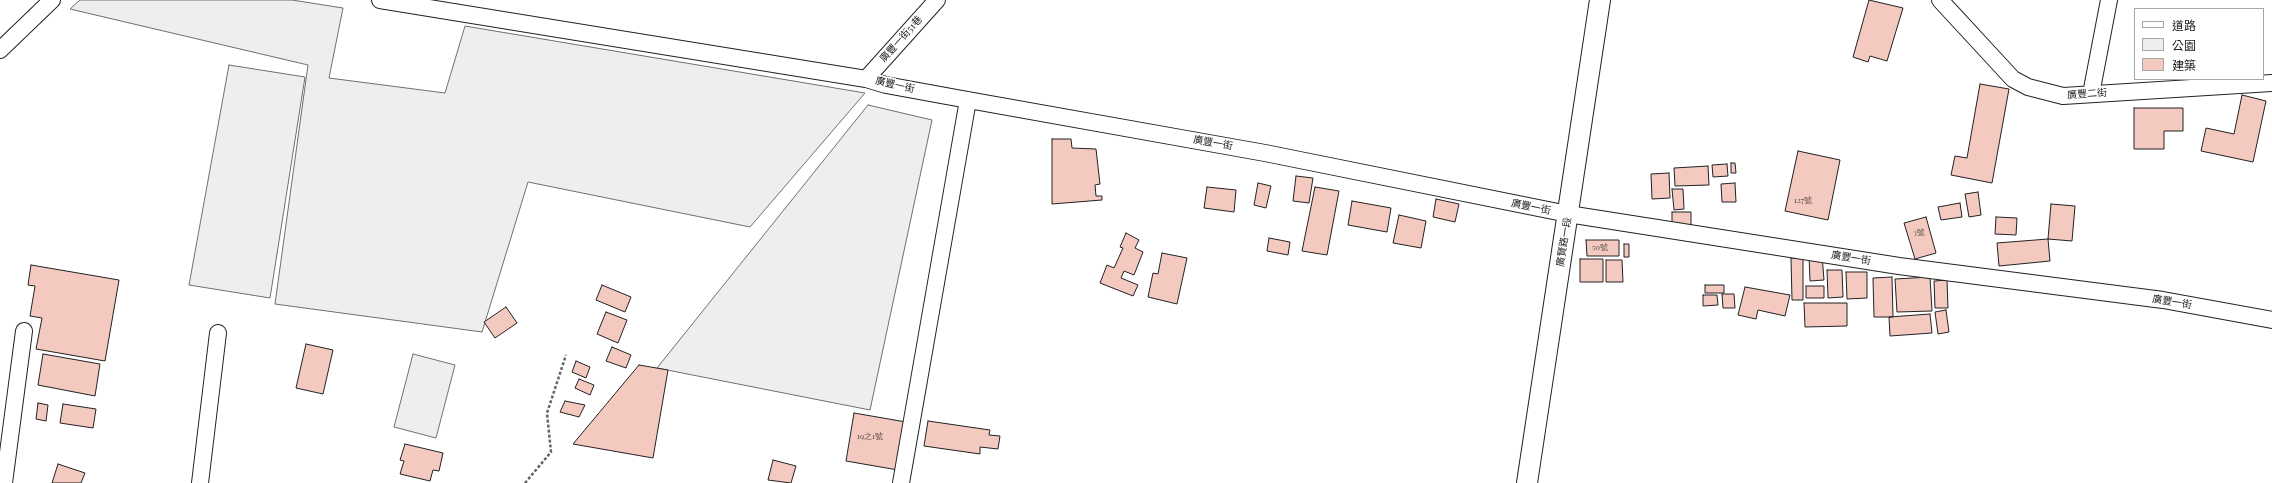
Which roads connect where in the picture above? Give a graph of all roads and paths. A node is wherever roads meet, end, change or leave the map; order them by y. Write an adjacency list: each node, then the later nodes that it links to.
1 (52, 0): 7 (street)
2 (380, 0): 8 (street, 廣豐一街)
3 (937, 0): 8 (street, 廣豐一街51巷)
4 (1600, 0): 12 (street, 廣賢路一段)
5 (1940, 0): 10 (street, 廣豐二街)
6 (2109, 0): 10 (street)
7 (0, 50)
8 (866, 79): 11 (street, 廣豐一街)
9 (2272, 83): 10 (street, 廣豐二街)
10 (2091, 94)
11 (968, 100): 12 (street, 廣豐一街); 20 (street)
12 (1568, 214): 13 (street, 廣豐一街); 21 (street, 廣賢路一段)
13 (2272, 320)
14 (24, 331): 17 (street)
15 (218, 333): 18 (street)
16 (566, 355): 19 (path)
17 (4, 483)
18 (200, 483)
19 (526, 483)
20 (901, 483)
21 (1527, 483)

